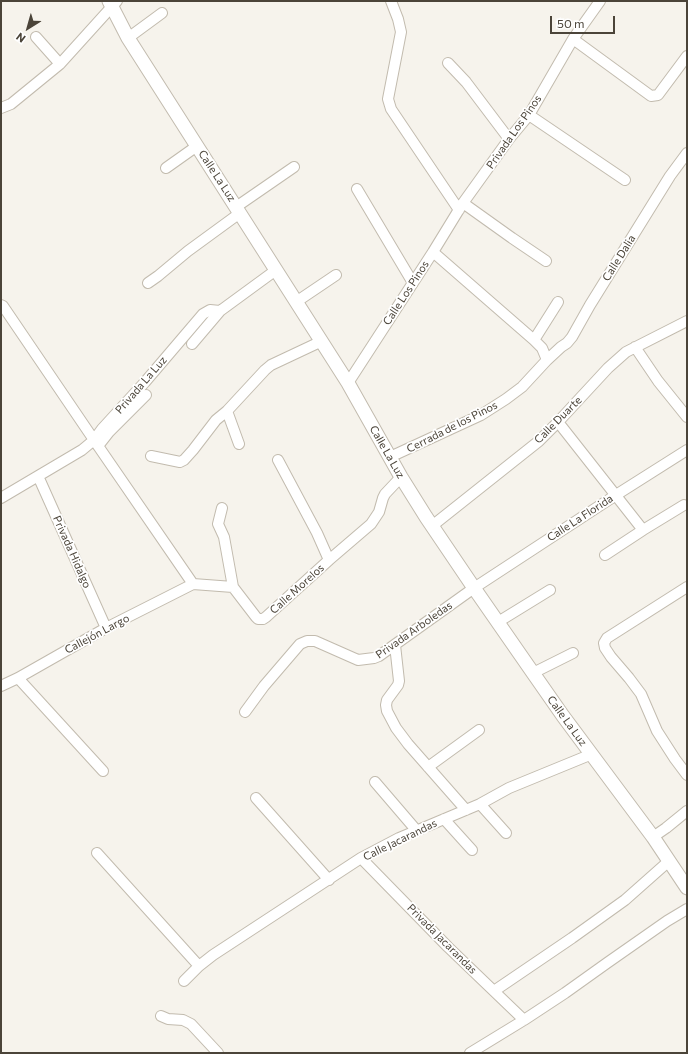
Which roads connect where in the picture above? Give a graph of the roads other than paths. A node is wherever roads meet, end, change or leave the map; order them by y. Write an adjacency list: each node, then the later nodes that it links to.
1 (390, 1): 20 (street)
2 (600, 1): 7 (street, Privada Los Pinos)
3 (113, 3): 6 (street, Calle La Luz); 10 (street)
4 (162, 13): 6 (street)
5 (36, 36): 10 (street)
6 (128, 38): 14 (street, Calle La Luz)
7 (573, 39): 8 (street); 12 (street, Privada Los Pinos)
8 (687, 56)
9 (448, 63): 13 (street)
10 (60, 64): 11 (street)
11 (1, 108)
12 (529, 114): 13 (street, Privada Los Pinos); 18 (street)
13 (509, 139): 20 (street, Privada Los Pinos)
14 (197, 146): 17 (street); 21 (street, Calle La Luz)
15 (687, 153): 37 (street, Calle Dalia)
16 (294, 167): 21 (street)
17 (166, 168)
18 (625, 180)
19 (357, 189): 27 (street)
20 (461, 206): 22 (street, Calle Los Pinos); 23 (street)
21 (238, 210): 24 (street, Calle La Luz); 26 (street)
22 (433, 252): 27 (street, Calle Los Pinos); 33 (street)
23 (546, 261)
24 (276, 270): 28 (street, Calle La Luz); 31 (street, Privada La Luz)
25 (336, 275): 28 (street)
26 (148, 283)
27 (413, 283): 38 (street, Calle Los Pinos)
28 (296, 302): 34 (street, Calle La Luz)
29 (558, 302): 33 (street)
30 (1, 305): 43 (street)
31 (220, 311): 35 (street); 43 (street, Privada La Luz)
32 (687, 321): 36 (street, Calle Duarte)
33 (534, 340): 37 (street)
34 (322, 341): 38 (street, Calle La Luz); 40 (street)
35 (192, 344)
36 (635, 347): 41 (street); 42 (street, Calle Duarte)
37 (547, 360): 47 (street, Cerrada de los Pinos)
38 (348, 383): 47 (street, Calle La Luz)
39 (146, 394): 43 (street)
40 (227, 411): 44 (street); 46 (street)
41 (687, 418)
42 (558, 422): 51 (street); 55 (street, Calle Duarte)
43 (96, 443): 49 (street, Privada La Luz); 59 (street)
44 (239, 444)
45 (687, 450): 51 (street, Calle La Florida)
46 (151, 456)
47 (390, 457): 50 (street, Calle La Luz)
48 (278, 460): 58 (street)
49 (38, 476): 52 (street, Privada La Luz); 65 (street, Privada Hidalgo)
50 (404, 482): 55 (street, Calle La Luz); 58 (street, Calle Morelos)
51 (616, 495): 56 (street); 62 (street, Calle La Florida)
52 (1, 498)
53 (684, 505): 56 (street)
54 (222, 508): 60 (street)
55 (429, 521): 62 (street, Calle La Luz)
56 (643, 530): 57 (street)
57 (605, 555)
58 (329, 560): 60 (street, Calle Morelos)
59 (193, 584): 60 (street); 65 (street, Callejón Largo)
60 (233, 587)
61 (687, 587): 76 (street)
62 (474, 588): 64 (street, Calle La Luz); 66 (street, Privada Arboledas)
63 (550, 590): 64 (street)
64 (498, 622): 68 (street, Calle La Luz)
65 (106, 628): 69 (street, Callejón Largo)
66 (395, 645): 71 (street, Privada Arboledas); 74 (street)
67 (573, 653): 68 (street)
68 (533, 673): 73 (street, Calle La Luz)
69 (18, 678): 70 (street, Callejón Largo); 75 (street)
70 (1, 686)
71 (245, 712)
72 (479, 730): 74 (street)
73 (592, 754): 79 (street, Calle Jacarandas); 85 (street, Calle La Luz)
74 (428, 767): 80 (street)
75 (103, 771)
76 (687, 775)
77 (375, 782): 83 (street)
78 (256, 798): 90 (street)
79 (480, 804): 80 (street, Calle Jacarandas); 84 (street)
80 (466, 810): 82 (street, Calle Jacarandas)
81 (687, 811): 85 (street)
82 (444, 818): 83 (street, Calle Jacarandas); 86 (street)
83 (417, 830): 88 (street, Calle Jacarandas)
84 (506, 833)
85 (653, 837): 89 (street, Calle La Luz)
86 (472, 850)
87 (97, 853): 93 (street)
88 (361, 858): 90 (street, Calle Jacarandas); 95 (street, Privada Jacarandas)
89 (668, 861): 91 (street, Calle La Luz); 95 (street)
90 (329, 880): 93 (street, Calle Jacarandas)
91 (687, 888)
92 (687, 910): 97 (street)
93 (199, 966): 94 (street, Calle Jacarandas)
94 (184, 981)
95 (494, 991): 97 (street, Privada Jacarandas)
96 (161, 1016): 98 (street)
97 (524, 1020): 99 (street)
98 (218, 1053)
99 (470, 1053)

